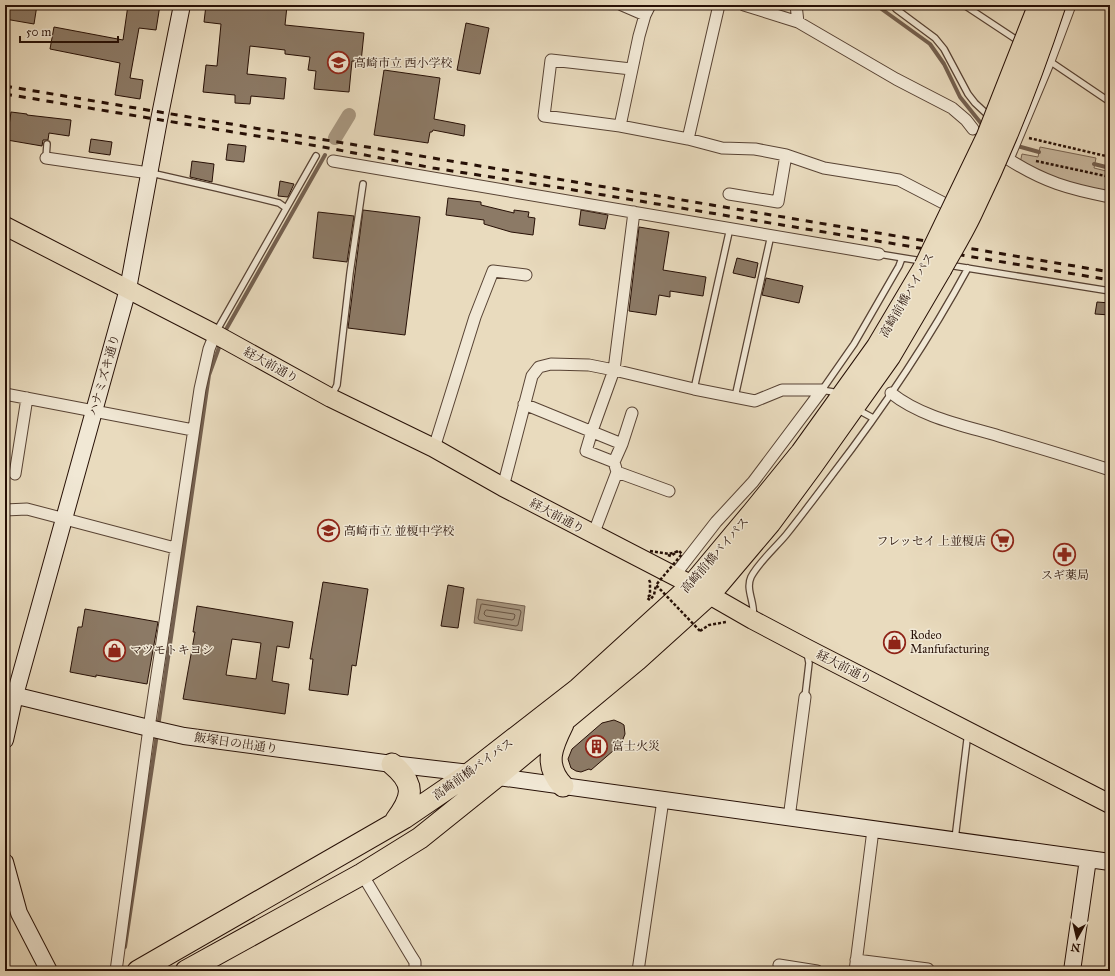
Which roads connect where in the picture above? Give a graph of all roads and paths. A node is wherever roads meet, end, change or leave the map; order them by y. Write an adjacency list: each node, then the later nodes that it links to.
1 (182, 5): 38 (street, ハナミズキ通り)
2 (622, 5): 13 (street)
3 (650, 5): 13 (street)
4 (719, 5): 25 (street)
5 (744, 5): 14 (street)
6 (796, 5): 14 (street)
7 (964, 5): 11 (lane)
8 (1039, 5): 50 (highway, 高崎前橋バイパス, bridge)
9 (1055, 5): 50 (highway, 高崎前橋バイパス, bridge)
10 (1070, 5): 17 (street)
11 (972, 7): 15 (lane)
12 (896, 9): 20 (lane)
13 (645, 15): 18 (street)
14 (798, 22): 23 (street)
15 (1029, 48)
16 (1036, 52): 17 (lane)
17 (1049, 61): 19 (lane); 24 (street)
18 (631, 69): 21 (street); 21 (street)
19 (1110, 102)
20 (999, 124)
21 (620, 126): 25 (street)
22 (1005, 128): 24 (lane)
23 (975, 135): 26 (lane); 29 (lane)
24 (1018, 137): 33 (street); 35 (path)
25 (688, 139): 31 (street)
26 (992, 142)
27 (47, 144): 34 (lane)
28 (998, 145): 33 (lane)
29 (989, 148)
30 (996, 152): 33 (lane)
31 (786, 155): 33 (street); 41 (street)
32 (316, 156): 43 (lane)
33 (1010, 156): 42 (street)
34 (46, 158): 38 (street)
35 (1110, 158)
36 (333, 161): 44 (street)
37 (1036, 161): 39 (path)
38 (149, 173): 43 (lane); 53 (street, ハナミズキ通り)
39 (1110, 177)
40 (363, 184): 64 (lane)
41 (729, 194)
42 (1110, 197)
43 (286, 208): 55 (lane)
44 (634, 212): 46 (street); 56 (street)
45 (5, 226): 53 (main road, 経大前通り)
46 (730, 228): 47 (street); 57 (lane)
47 (771, 236): 48 (street); 62 (lane)
48 (879, 254): 49 (lane)
49 (902, 258): 50 (lane); 58 (lane)
50 (934, 265): 51 (lane); 86 (highway, 高崎前橋バイパス)
51 (968, 268): 54 (lane); 60 (lane)
52 (526, 275): 73 (street)
53 (128, 289): 55 (main road, 経大前通り); 66 (street, ハナミズキ通り)
54 (1110, 291)
55 (215, 334): 64 (main road, 経大前通り); 70 (street)
56 (614, 370): 57 (street); 65 (street); 71 (street)
57 (694, 389): 62 (street)
58 (822, 390): 59 (lane); 62 (street); 86 (street)
59 (833, 392)
60 (891, 393): 69 (lane); 75 (street)
61 (5, 394): 63 (street)
62 (734, 397)
63 (27, 398): 66 (street); 76 (street)
64 (330, 398): 73 (main road, 経大前通り)
65 (524, 404): 71 (street); 77 (street)
66 (94, 412): 70 (street); 80 (street, ハナミズキ通り)
67 (632, 412): 72 (street)
68 (862, 412): 69 (lane)
69 (873, 418): 87 (lane)
70 (193, 430): 82 (street)
71 (592, 431): 72 (street); 74 (street)
72 (622, 444): 74 (street)
73 (434, 448): 77 (main road, 経大前通り)
74 (616, 467): 78 (street); 81 (street)
75 (1110, 470)
76 (15, 474)
77 (502, 487): 81 (main road, 経大前通り)
78 (669, 491)
79 (5, 510): 80 (street)
80 (64, 519): 82 (street); 90 (street, ハナミズキ通り)
81 (593, 535): 86 (main road, 経大前通り)
82 (175, 548): 93 (street)
83 (650, 551): 85 (path, bridge)
84 (650, 582): 85 (path)
85 (656, 585): 88 (path, bridge)
86 (692, 585): 87 (main road, 経大前通り); 92 (highway, 高崎前橋バイパス); 97 (highway, 高崎前橋バイパス)
87 (753, 620): 89 (main road, 経大前通り)
88 (724, 622)
89 (806, 648): 91 (lane); 94 (main road, 経大前通り)
90 (10, 694): 93 (street, 飯塚日の出通り); 95 (street, ハナミズキ通り)
91 (805, 697): 102 (street)
92 (565, 720): 98 (highway, 高崎前橋バイパス); 99 (highway)
93 (149, 728): 96 (street, 飯塚日の出通り); 114 (street)
94 (971, 732): 101 (main road, 経大前通り); 105 (lane)
95 (5, 740)
96 (392, 764): 97 (street, 飯塚日の出通り); 103 (highway)
97 (470, 773): 98 (street, 飯塚日の出通り); 103 (highway, 高崎前橋バイパス)
98 (496, 777): 99 (street, 飯塚日の出通り); 109 (highway, 高崎前橋バイパス)
99 (563, 786): 100 (street, 飯塚日の出通り)
100 (664, 800): 102 (street, 飯塚日の出通り); 118 (street)
101 (1110, 804)
102 (789, 818): 104 (street, 飯塚日の出通り)
103 (394, 824): 115 (highway, 高崎前橋バイパス)
104 (873, 830): 105 (street, 飯塚日の出通り); 110 (street)
105 (954, 842): 106 (street, 飯塚日の出通り)
106 (1088, 859): 108 (street, 飯塚日の出通り); 121 (street)
107 (5, 862): 113 (street)
108 (1110, 862)
109 (362, 874): 116 (highway, 高崎前橋バイパス); 117 (street)
110 (856, 960): 112 (street); 120 (street)
111 (779, 964): 119 (street)
112 (928, 969)
113 (49, 971)
114 (116, 971)
115 (138, 971)
116 (186, 971)
117 (415, 971)
118 (638, 971)
119 (817, 971)
120 (855, 971)
121 (1072, 971)

